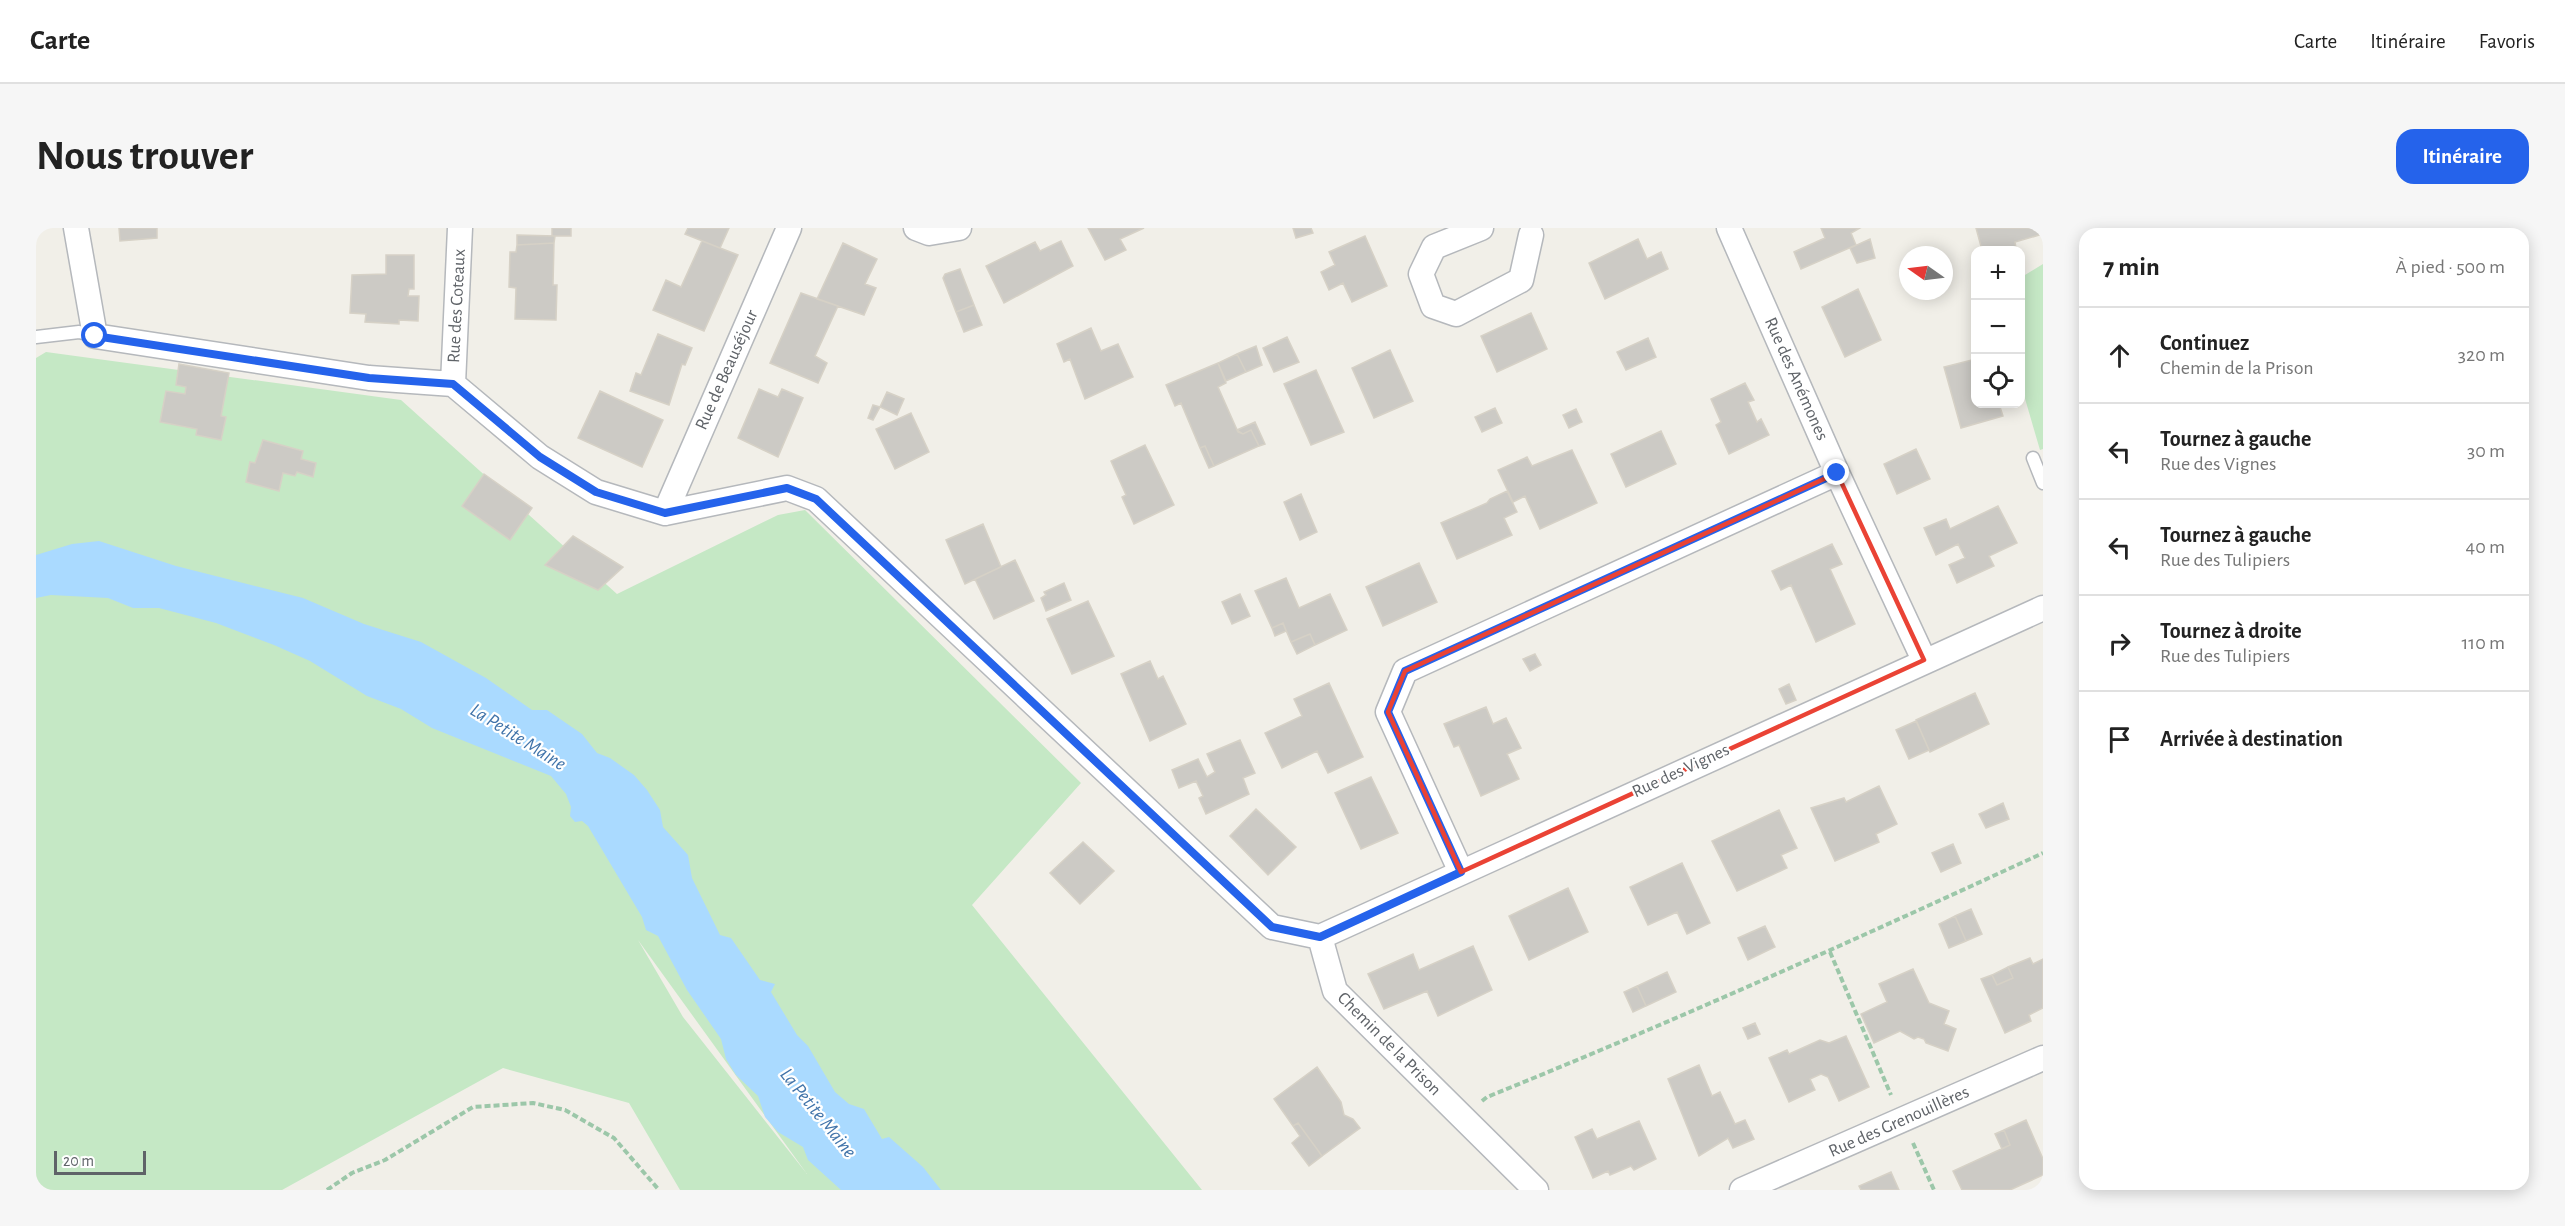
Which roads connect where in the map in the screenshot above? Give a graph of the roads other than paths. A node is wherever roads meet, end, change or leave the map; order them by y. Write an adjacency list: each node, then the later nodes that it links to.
1 (76, 228): 9 (street)
2 (460, 228): 11 (street, Rue des Coteaux)
3 (789, 228): 15 (street, Rue de Beauséjour)
4 (916, 228): 5 (street)
5 (959, 228)
6 (1480, 228): 8 (street)
7 (1730, 228): 13 (street, Rue des Anémones)
8 (1531, 230)
9 (95, 336): 10 (lane); 11 (street)
10 (36, 337)
11 (453, 384): 15 (street)
12 (2033, 458): 14 (lane)
13 (1837, 473): 17 (street, Rue des Anémones); 18 (street)
14 (2043, 483)
15 (665, 513): 19 (street)
16 (2043, 608): 17 (street, Rue des Vignes)
17 (1924, 660): 18 (street, Rue des Vignes)
18 (1461, 872): 19 (street, Rue des Vignes)
19 (1320, 937): 22 (street, Chemin de la Prison)
20 (2043, 1058): 21 (street, Rue des Grenouillères)
21 (1752, 1188)
22 (1536, 1190)

